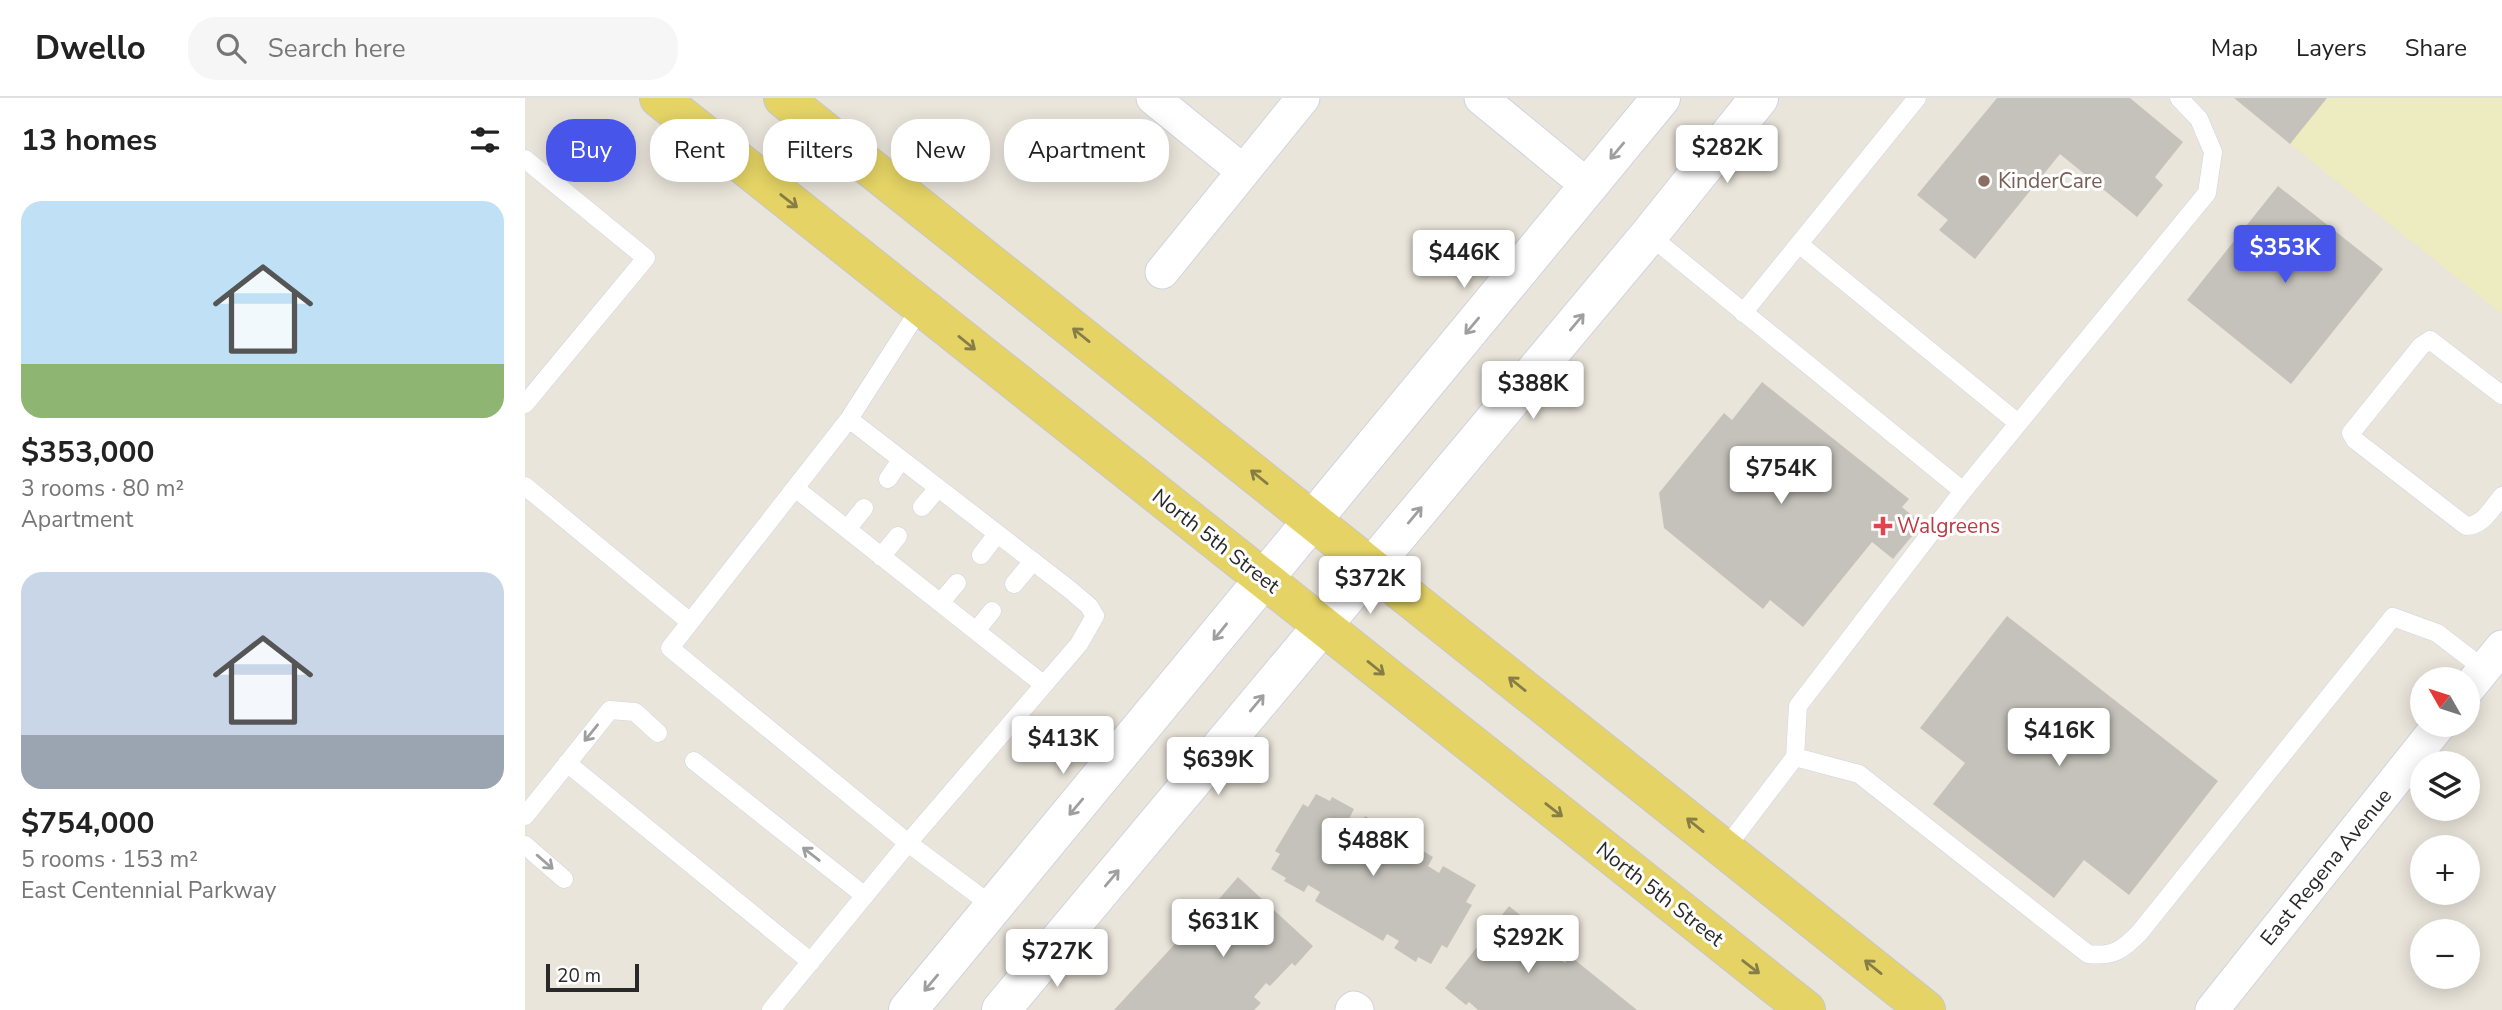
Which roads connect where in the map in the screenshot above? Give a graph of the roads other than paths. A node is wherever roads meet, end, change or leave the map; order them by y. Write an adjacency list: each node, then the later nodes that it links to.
1 (659, 98): 16 (main road, North 5th Street, one-way to 16)
2 (783, 98): 31 (main road, one-way to 2)
3 (1153, 98): 11 (street)
4 (1303, 98): 11 (street)
5 (1481, 98): 12 (street)
6 (1661, 98): 12 (main road, one-way to 12)
7 (1759, 98): 13 (main road)
8 (1917, 98): 14 (lane)
9 (2179, 98): 21 (lane)
10 (525, 159): 19 (lane)
11 (1243, 172): 15 (street)
12 (1588, 186): 31 (main road, one-way to 31)
13 (1649, 235): 17 (lane); 38 (main road, one-way to 13)
14 (1799, 244): 17 (lane); 21 (lane)
15 (1162, 272)
16 (921, 307): 20 (lane); 39 (main road, North 5th Street, one-way to 39)
17 (1743, 313): 27 (lane)
18 (2502, 395): 28 (lane)
19 (525, 404)
20 (849, 419): 22 (lane); 25 (lane)
21 (2018, 424): 27 (lane)
22 (901, 460): 23 (lane); 26 (lane)
23 (888, 480)
24 (525, 486): 44 (lane)
25 (795, 488): 32 (lane); 44 (lane)
26 (938, 488): 29 (lane); 33 (lane)
27 (1963, 491): 51 (lane)
28 (2502, 496)
29 (922, 507)
30 (864, 508): 32 (lane)
31 (1312, 520): 38 (main road); 39 (main road)
32 (847, 529): 36 (lane)
33 (997, 534): 35 (lane); 37 (lane)
34 (898, 536): 36 (lane)
35 (981, 555)
36 (881, 557): 42 (lane)
37 (1033, 561): 41 (lane); 48 (lane)
38 (1371, 567): 45 (main road); 57 (main road, one-way to 38)
39 (1264, 579): 45 (main road, North 5th Street); 60 (main road, one-way to 60)
40 (957, 583): 42 (lane)
41 (1014, 584)
42 (940, 603): 46 (lane)
43 (992, 611): 46 (lane)
44 (690, 622): 55 (lane)
45 (1323, 626): 64 (main road, one-way to 45); 65 (main road, North 5th Street, one-way to 65)
46 (976, 631): 48 (lane)
47 (2485, 669): 51 (lane)
48 (1043, 684): 55 (lane)
49 (658, 733): 53 (lane, one-way to 53)
50 (2430, 737): 67 (street, East Regena Avenue)
51 (1795, 757): 57 (lane)
52 (694, 761): 59 (lane, one-way to 52)
53 (568, 762): 54 (lane); 61 (lane)
54 (525, 816)
55 (908, 843): 59 (lane); 60 (lane)
56 (525, 845): 58 (lane, one-way to 58)
57 (1725, 849): 66 (main road, one-way to 57)
58 (564, 879)
59 (865, 896): 61 (lane)
60 (994, 907): 63 (main road, one-way to 63)
61 (811, 962): 62 (lane)
62 (771, 1010)
63 (908, 1010)
64 (1001, 1010)
65 (1806, 1010)
66 (1926, 1010)
67 (2211, 1010)

